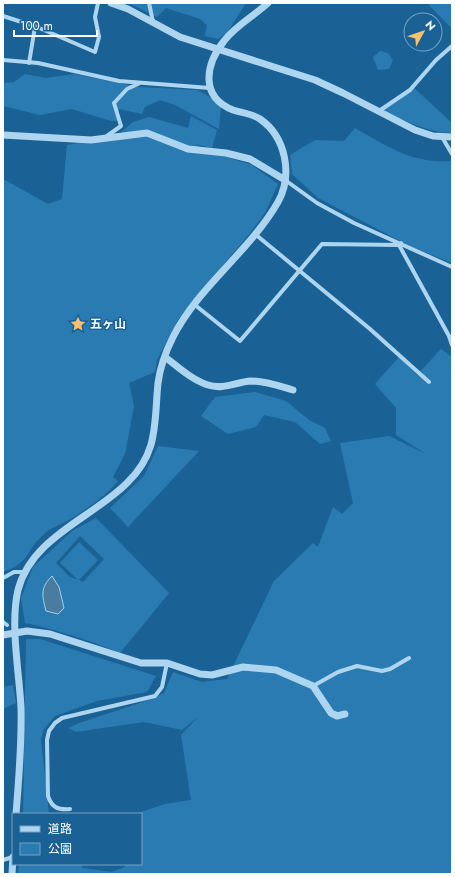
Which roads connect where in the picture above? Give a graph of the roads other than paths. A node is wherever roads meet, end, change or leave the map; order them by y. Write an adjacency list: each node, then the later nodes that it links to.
1 (98, 3): 7 (street)
2 (112, 3): 6 (street)
3 (149, 3): 6 (street)
4 (268, 3): 9 (street)
5 (3, 16): 7 (street)
6 (153, 22): 9 (street)
7 (35, 27): 11 (street)
8 (452, 46): 14 (street)
9 (218, 50): 13 (street); 14 (street)
10 (3, 60): 11 (street)
11 (29, 63): 12 (street)
12 (140, 83): 13 (street); 18 (street)
13 (210, 88): 20 (street)
14 (379, 111): 16 (street)
15 (3, 135): 18 (street)
16 (442, 137): 17 (street); 19 (street)
17 (452, 137)
18 (104, 138): 20 (street)
19 (452, 154)
20 (285, 180): 21 (street); 22 (street)
21 (255, 234): 24 (street); 25 (street)
22 (400, 244): 23 (street); 24 (street); 26 (street)
23 (452, 267)
24 (300, 270): 25 (street); 28 (street)
25 (195, 305): 27 (street)
26 (452, 345)
27 (165, 357): 29 (street); 30 (street)
28 (429, 382)
29 (293, 390)
30 (25, 572): 31 (street); 32 (street)
31 (3, 578)
32 (16, 632): 33 (street); 35 (street); 39 (street)
33 (3, 635)
34 (409, 658): 36 (street)
35 (167, 663): 36 (street); 38 (street)
36 (313, 686): 37 (street)
37 (345, 714)
38 (70, 809)
39 (16, 813)

